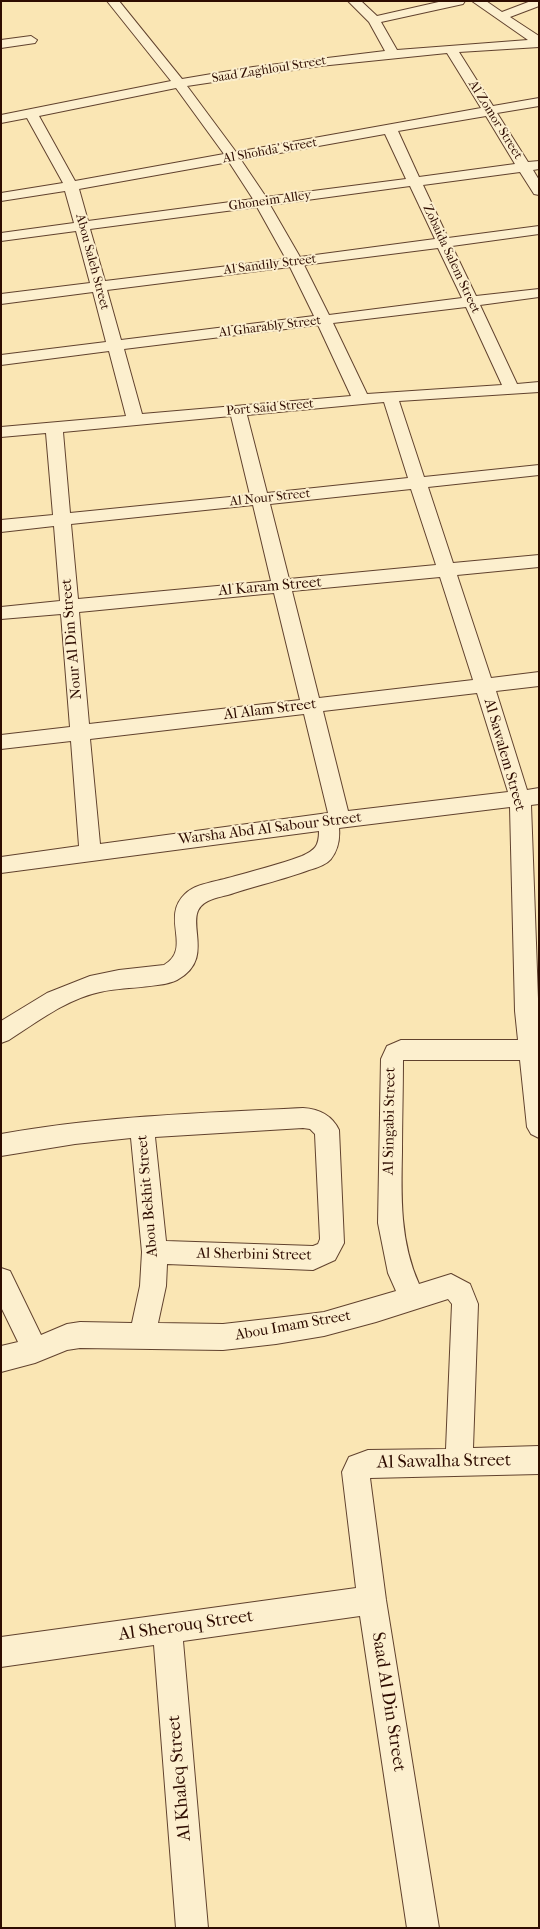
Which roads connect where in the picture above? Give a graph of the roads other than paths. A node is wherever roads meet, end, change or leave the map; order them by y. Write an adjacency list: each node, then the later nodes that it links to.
1 (114, 1): 13 (street)
2 (354, 1): 7 (street)
3 (459, 1): 7 (street)
4 (478, 1): 6 (street)
5 (539, 2): 6 (street)
6 (501, 16): 9 (street)
7 (374, 20): 12 (street)
8 (31, 40): 10 (street)
9 (539, 43): 11 (street, Saad Zaghloul Street)
10 (1, 44)
11 (451, 49): 12 (street, Saad Zaghloul Street); 15 (street, Al Zomor Street)
12 (393, 54): 13 (street, Saad Zaghloul Street)
13 (180, 84): 16 (street, Saad Zaghloul Street); 19 (street)
14 (539, 102): 15 (street, Al Shohda' Street)
15 (490, 111): 18 (street, Al Shohda' Street); 21 (street, Al Zomor Street)
16 (31, 113): 17 (street, Saad Zaghloul Street); 23 (street, Abou Saleh Street)
17 (1, 119)
18 (390, 129): 19 (street, Al Shohda' Street); 22 (street, Zobaida Salem Street)
19 (232, 158): 23 (street, Al Shohda' Street); 26 (street)
20 (539, 164): 21 (street, Ghoneim Alley)
21 (524, 166): 22 (street, Ghoneim Alley); 24 (street, Al Zomor Street)
22 (415, 181): 26 (street, Ghoneim Alley); 30 (street, Zobaida Salem Street)
23 (70, 186): 25 (street, Al Shohda' Street); 27 (street, Abou Saleh Street)
24 (539, 191)
25 (1, 197)
26 (261, 202): 27 (street, Ghoneim Alley); 31 (street)
27 (82, 226): 29 (street, Ghoneim Alley); 32 (street, Abou Saleh Street)
28 (539, 230): 30 (street, Al Sandily Street)
29 (1, 237)
30 (443, 242): 31 (street, Al Sandily Street); 35 (street, Zobaida Salem Street)
31 (295, 262): 32 (street, Al Sandily Street); 36 (street)
32 (98, 286): 34 (street, Al Sandily Street); 37 (street, Abou Saleh Street)
33 (539, 293): 35 (street, Al Gharably Street)
34 (1, 299)
35 (471, 302): 36 (street, Al Gharably Street); 40 (street, Zobaida Salem Street)
36 (322, 320): 37 (street, Al Gharably Street); 42 (street)
37 (115, 346): 38 (street, Al Gharably Street); 44 (street, Abou Saleh Street)
38 (1, 360)
39 (539, 387): 40 (street, Port Said Street)
40 (512, 389): 41 (street, Port Said Street)
41 (390, 397): 42 (street, Port Said Street); 48 (street, Al Sawalem Street)
42 (361, 399): 43 (street, Port Said Street)
43 (238, 411): 44 (street, Port Said Street); 49 (street)
44 (135, 418): 45 (street, Port Said Street)
45 (54, 426): 46 (street, Port Said Street); 50 (street, Nour Al Din Street)
46 (1, 432)
47 (539, 470): 48 (street, Al Nour Street)
48 (418, 483): 49 (street, Al Nour Street); 53 (street, Al Sawalem Street)
49 (260, 499): 50 (street, Al Nour Street); 54 (street)
50 (62, 520): 51 (street, Al Nour Street); 55 (street, Nour Al Din Street)
51 (1, 526)
52 (539, 561): 53 (street, Al Karam Street)
53 (447, 570): 54 (street, Al Karam Street); 58 (street, Al Sawalem Street)
54 (282, 586): 55 (street, Al Karam Street); 59 (street)
55 (69, 606): 56 (street, Al Karam Street); 60 (street, Nour Al Din Street)
56 (1, 613)
57 (539, 679): 58 (street, Al Alam Street)
58 (485, 685): 59 (street, Al Alam Street); 62 (street, Al Sawalem Street)
59 (311, 705): 60 (street, Al Alam Street); 63 (street)
60 (80, 733): 61 (street, Al Alam Street); 64 (street, Nour Al Din Street)
61 (1, 742)
62 (529, 797): 63 (street, Warsha Abd Al Sabour Street); 66 (street, Al Sawalem Street)
63 (334, 820): 64 (street, Warsha Abd Al Sabour Street); 67 (street)
64 (90, 852): 65 (street, Warsha Abd Al Sabour Street)
65 (1, 864)
66 (532, 1010): 68 (street, Al Sawalem Street)
67 (1, 1033)
68 (530, 1050): 69 (street, Al Sawalem Street); 74 (street, Al Singabi Street)
69 (539, 1127)
70 (142, 1128): 71 (street); 72 (street, Abou Bekhit Street); 72 (street, Al Sherbini Street)
71 (1, 1145)
72 (155, 1252): 75 (street, Abou Bekhit Street)
73 (1, 1280): 76 (street)
74 (412, 1298): 75 (street, Abou Imam Street); 79 (street, Abou Imam Street)
75 (142, 1336): 76 (street, Abou Imam Street)
76 (35, 1350): 77 (street, Abou Imam Street)
77 (1, 1359)
78 (539, 1460): 79 (street, Al Sawalha Street)
79 (459, 1462): 80 (street, Al Sawalha Street)
80 (356, 1476): 81 (street, Saad Al Din Street)
81 (372, 1600): 82 (street, Al Sherouq Street); 85 (street, Saad Al Din Street)
82 (167, 1629): 83 (street, Al Sherouq Street); 84 (street, Al Khaleq Street)
83 (1, 1652)
84 (192, 1928)
85 (423, 1928)

